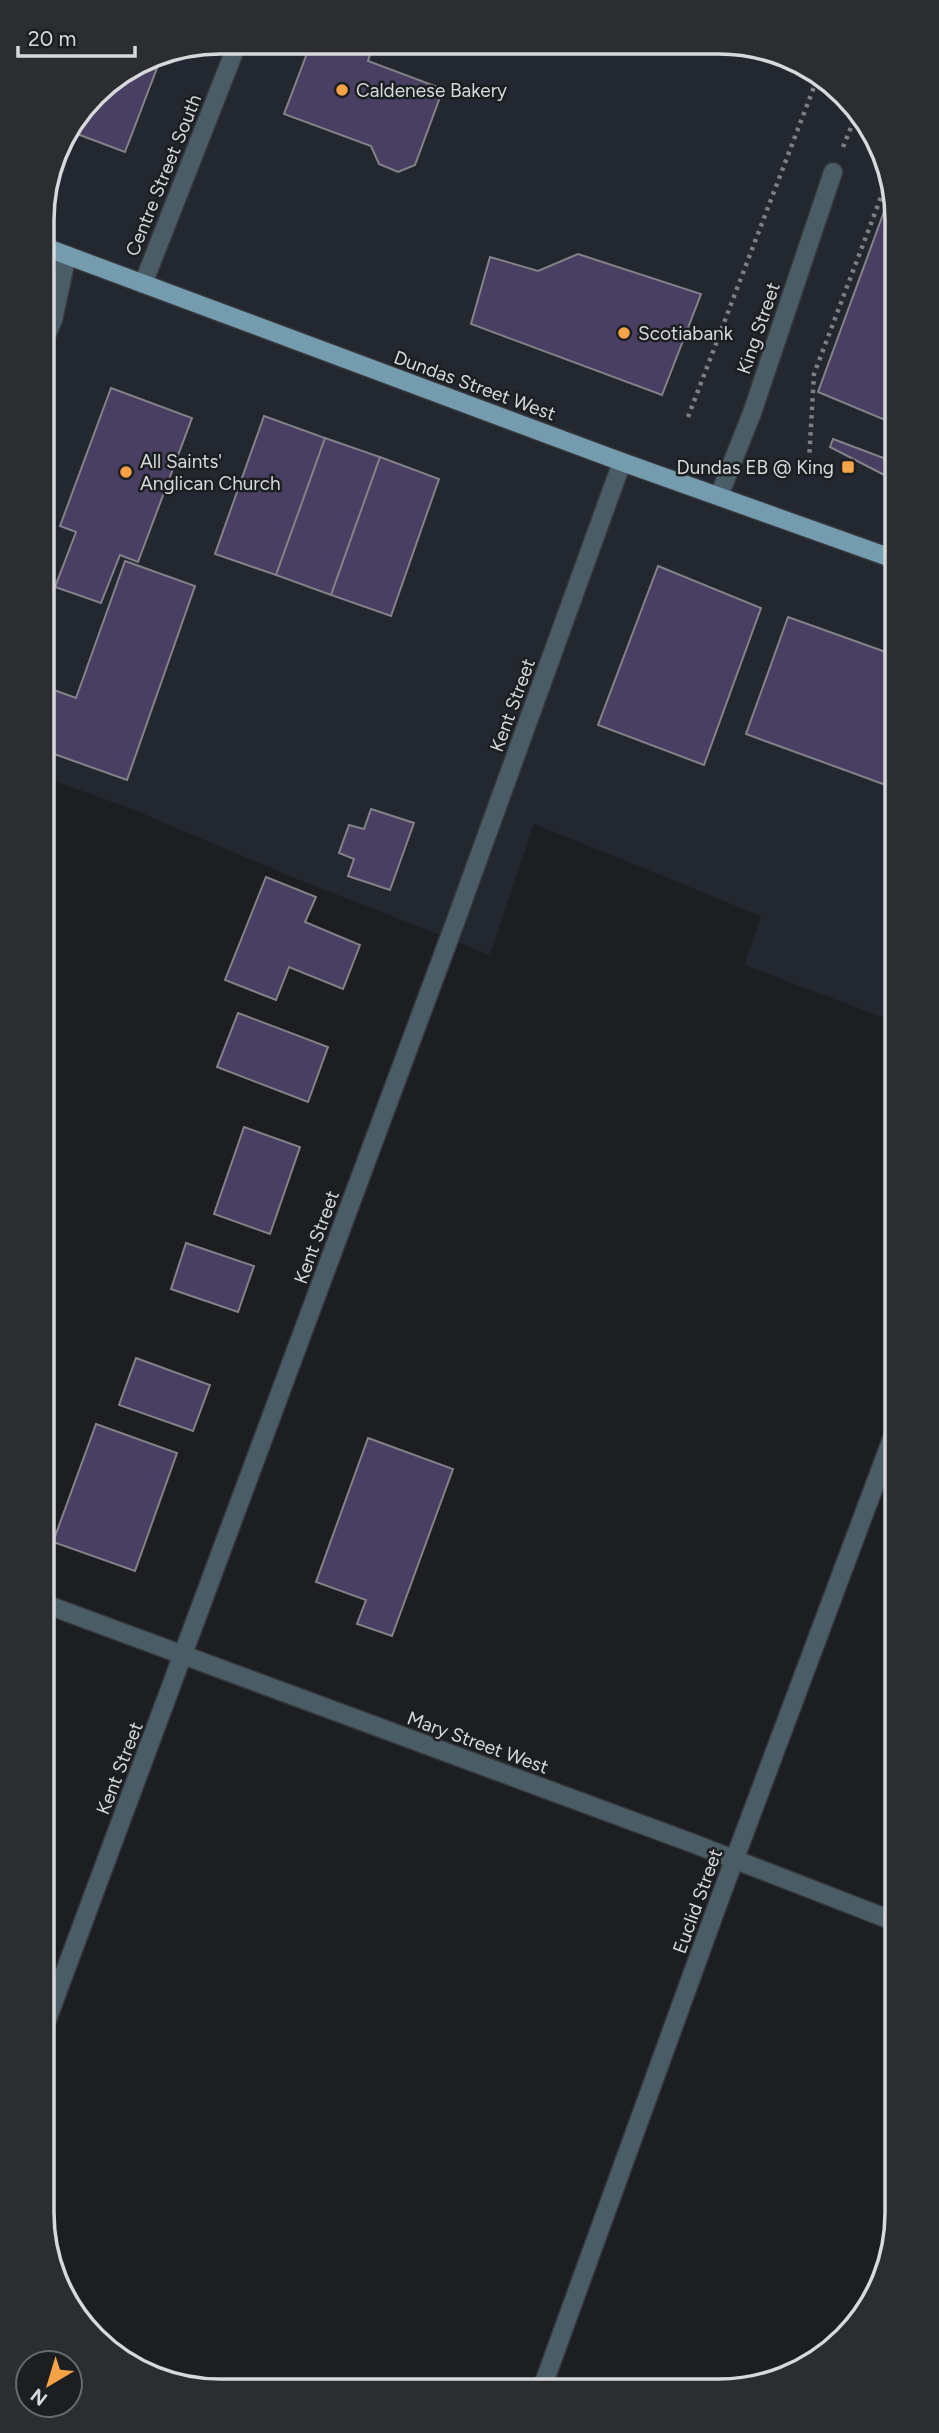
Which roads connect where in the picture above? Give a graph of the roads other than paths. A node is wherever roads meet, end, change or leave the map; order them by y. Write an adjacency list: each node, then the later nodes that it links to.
1 (233, 55): 5 (street, Centre Street South)
2 (833, 172): 8 (street, King Street)
3 (55, 250): 4 (main road, Dundas Street West)
4 (67, 255): 5 (main road, Dundas Street West); 6 (street)
5 (143, 284): 7 (main road, Dundas Street West)
6 (55, 311)
7 (622, 461): 8 (main road, Dundas Street West); 12 (street, Kent Street)
8 (719, 496): 9 (main road, Dundas Street West)
9 (885, 556)
10 (884, 1460): 13 (street, Euclid Street)
11 (54, 1608): 12 (street, Mary Street West)
12 (182, 1656): 13 (street, Mary Street West); 15 (street, Kent Street)
13 (735, 1860): 14 (street, Mary Street West); 16 (street, Euclid Street)
14 (884, 1917)
15 (54, 2000)
16 (545, 2379)

